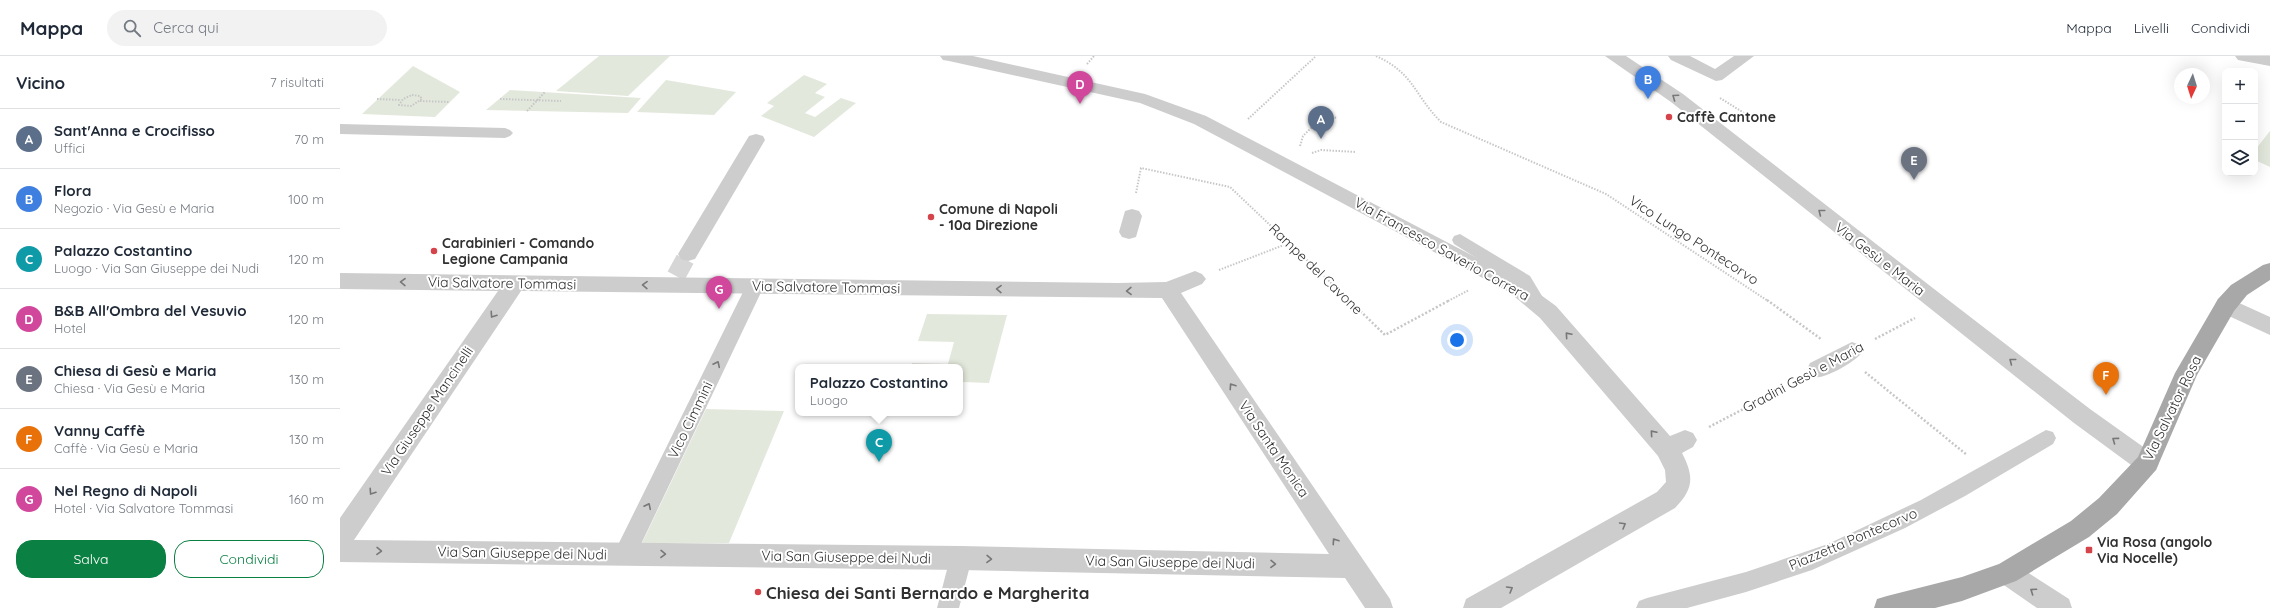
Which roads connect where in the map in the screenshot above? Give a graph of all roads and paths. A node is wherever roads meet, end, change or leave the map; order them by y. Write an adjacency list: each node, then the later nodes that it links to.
1 (949, 56): 23 (street, Via Francesco Saverio Correra)
2 (1376, 56): 43 (path, Vico Lungo Pontecorvo)
3 (1614, 56): 41 (street, Via Gesù e Maria, one-way to 3)
4 (1677, 56): 5 (street)
5 (1745, 56)
6 (2244, 56): 8 (street)
7 (1315, 57): 23 (path)
8 (2270, 61)
9 (545, 92): 14 (path)
10 (1719, 98): 19 (path)
11 (377, 99): 13 (path)
12 (500, 99): 14 (path)
13 (401, 100): 15 (path); 15 (path)
14 (537, 100): 16 (path); 18 (path)
15 (420, 101): 17 (path)
16 (561, 101)
17 (450, 102)
18 (526, 111)
19 (1749, 116)
20 (1336, 118): 24 (path)
21 (340, 129): 22 (lane)
22 (505, 133)
23 (1230, 135): 33 (street, Via Francesco Saverio Correra)
24 (1303, 136)
25 (756, 140): 31 (street)
26 (1356, 152): 27 (path)
27 (1309, 154)
28 (1139, 177): 30 (path, Rampe del Cavone)
29 (1460, 240): 39 (lane)
30 (1289, 243): 33 (path, Rampe del Cavone); 34 (path)
31 (688, 254)
32 (2270, 270): 40 (main road, Via Salvator Rosa)
33 (1496, 276): 39 (street, Via Francesco Saverio Correra)
34 (1195, 279): 38 (street)
35 (340, 281): 36 (street, Via Salvatore Tommasi, one-way to 35)
36 (515, 283): 37 (street, Via Salvatore Tommasi, one-way to 36); 49 (street, Via Giuseppe Mancinelli, one-way to 49)
37 (755, 286): 38 (street, Via Salvatore Tommasi, one-way to 37); 51 (lane, Vico Cimmini, one-way to 37)
38 (1168, 290): 53 (street, Via Santa Monica, one-way to 38)
39 (1536, 301): 46 (street, Via Francesco Saverio Correra, one-way to 39)
40 (2226, 305): 42 (street); 47 (main road, Via Salvator Rosa)
41 (1933, 308): 43 (path, Gradini Gesù e Maria); 47 (street, Via Gesù e Maria, one-way to 41)
42 (2270, 327)
43 (1848, 353): 44 (street, Gradini Gesù e Maria); 48 (path, Vico Lungo Pontecorvo)
44 (1818, 369): 46 (path, Gradini Gesù e Maria)
45 (2046, 438): 48 (lane, Piazzetta Pontecorvo)
46 (1676, 444): 57 (street, Via Francesco Saverio Correra, one-way to 46)
47 (2147, 463): 54 (main road, Via Salvator Rosa)
48 (1989, 472): 58 (lane, Piazzetta Pontecorvo)
49 (340, 539)
50 (340, 551): 51 (street, Via San Giuseppe dei Nudi, one-way to 51)
51 (624, 554): 52 (street, Via San Giuseppe dei Nudi, one-way to 52)
52 (961, 558): 53 (street, Via San Giuseppe dei Nudi, one-way to 53); 55 (lane)
53 (1352, 566): 56 (street, Via Santa Monica)
54 (2007, 573): 59 (main road, Via Salvator Rosa); 60 (street, one-way to 54)
55 (948, 608)
56 (1380, 608)
57 (1476, 608)
58 (1647, 608)
59 (1887, 608)
60 (2059, 608)

